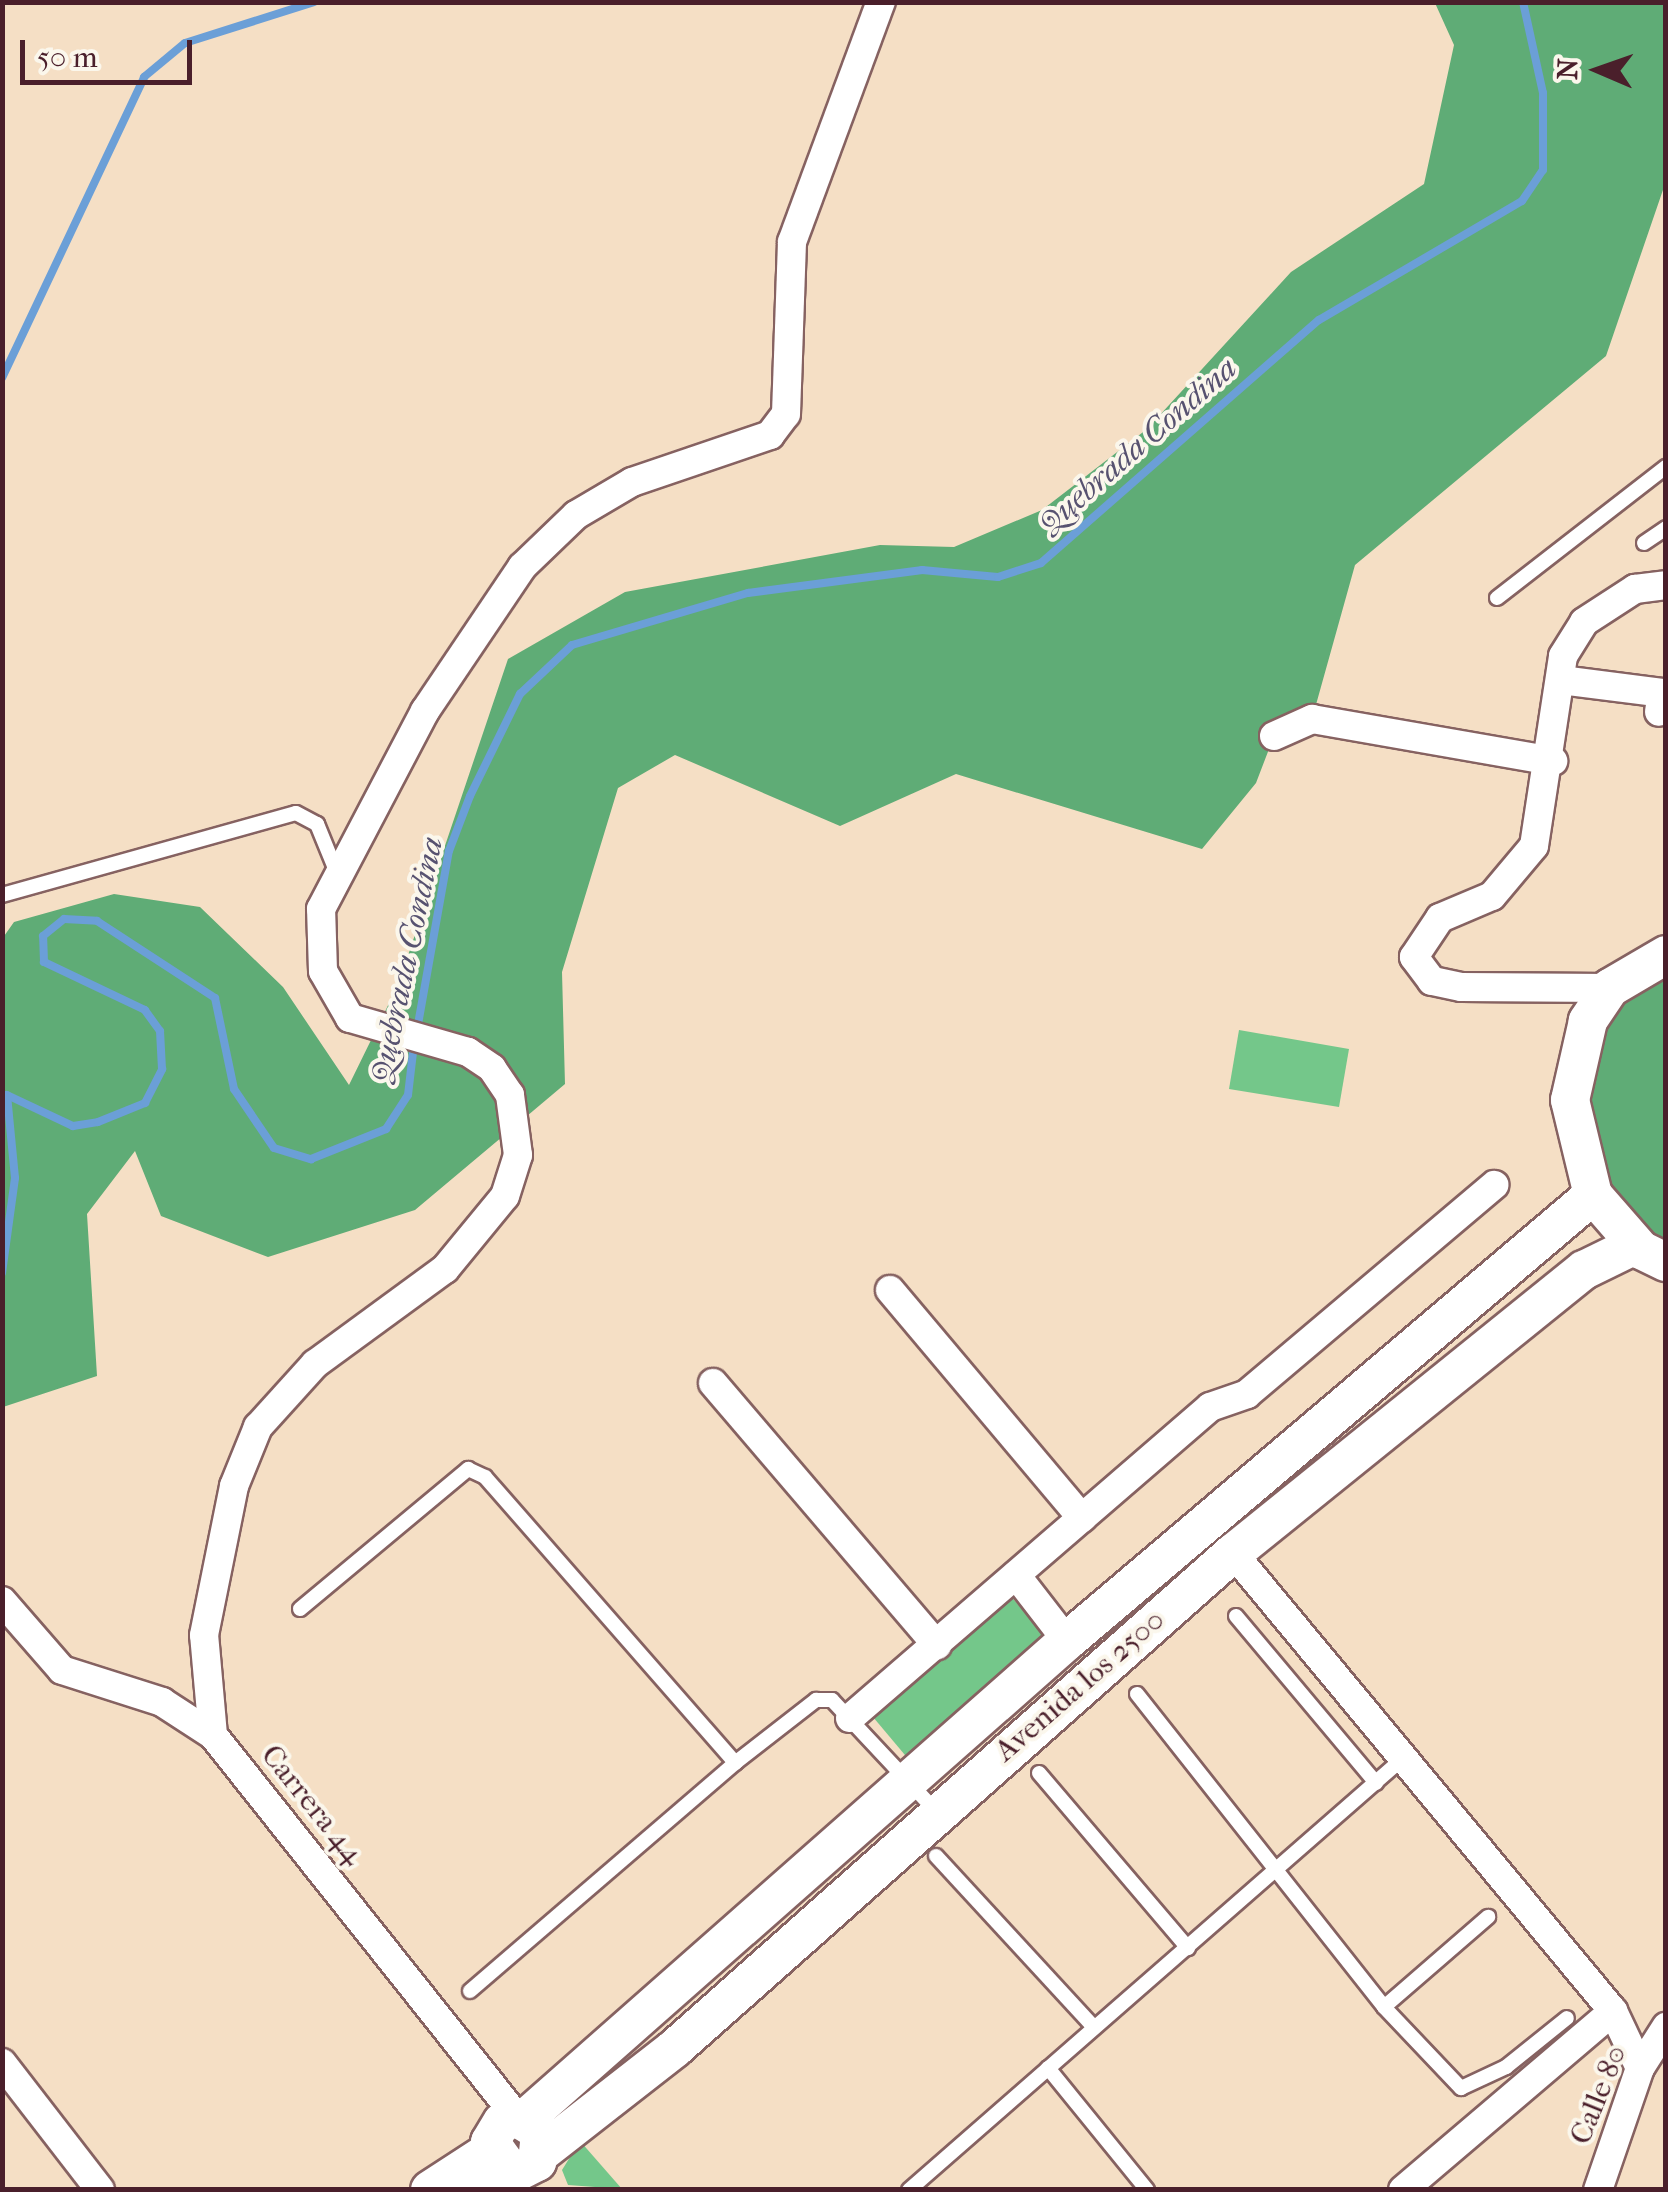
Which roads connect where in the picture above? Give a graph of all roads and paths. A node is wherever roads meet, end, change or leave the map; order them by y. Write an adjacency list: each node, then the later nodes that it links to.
1 (881, 2): 11 (street)
2 (1666, 467): 6 (lane)
3 (1666, 528): 4 (lane)
4 (1644, 543)
5 (1666, 585): 7 (street)
6 (1497, 598)
7 (1561, 680): 8 (street); 10 (street)
8 (1660, 712)
9 (1274, 736): 10 (street)
10 (1553, 761): 14 (street)
11 (338, 873): 12 (lane); 30 (street)
12 (2, 895)
13 (1666, 955): 14 (main road)
14 (1610, 988): 16 (main road)
15 (1494, 1184): 20 (street)
16 (1593, 1195): 17 (main road); 26 (main road, Avenida los 2500)
17 (1650, 1253): 21 (main road, Avenida los 2500)
18 (890, 1290): 20 (street)
19 (713, 1383): 27 (street)
20 (1082, 1518): 22 (street)
21 (1232, 1553): 31 (street); 36 (main road, Avenida los 2500)
22 (1016, 1575): 26 (street); 27 (street)
23 (2, 1601): 30 (street, Carrera 44)
24 (300, 1609): 32 (lane)
25 (1236, 1616): 34 (lane)
26 (1067, 1641): 35 (main road, Avenida los 2500)
27 (937, 1645): 29 (street)
28 (1137, 1694): 38 (lane)
29 (850, 1718): 32 (lane); 35 (lane)
30 (214, 1735): 50 (street, Carrera 44)
31 (1402, 1759): 34 (lane); 43 (street)
32 (736, 1764): 41 (lane)
33 (1039, 1773): 40 (lane)
34 (1376, 1783): 38 (lane)
35 (912, 1784): 36 (lane); 50 (main road, Avenida los 2500)
36 (938, 1812): 50 (main road, Avenida los 2500)
37 (936, 1856): 45 (lane)
38 (1277, 1873): 40 (lane); 42 (lane)
39 (1488, 1917): 42 (lane)
40 (1188, 1948): 45 (lane)
41 (470, 1991)
42 (1384, 2006): 44 (lane)
43 (1612, 2011): 49 (street); 56 (street)
44 (1567, 2018)
45 (1093, 2026): 48 (lane)
46 (1666, 2027): 49 (street, Calle 80)
47 (2, 2063): 52 (street)
48 (1048, 2068): 54 (lane); 55 (lane)
49 (1640, 2068): 51 (street, Calle 80)
50 (511, 2150): 53 (main road, Avenida los 2500)
51 (1609, 2186)
52 (100, 2190)
53 (430, 2190)
54 (909, 2190)
55 (1147, 2190)
56 (1403, 2190)

